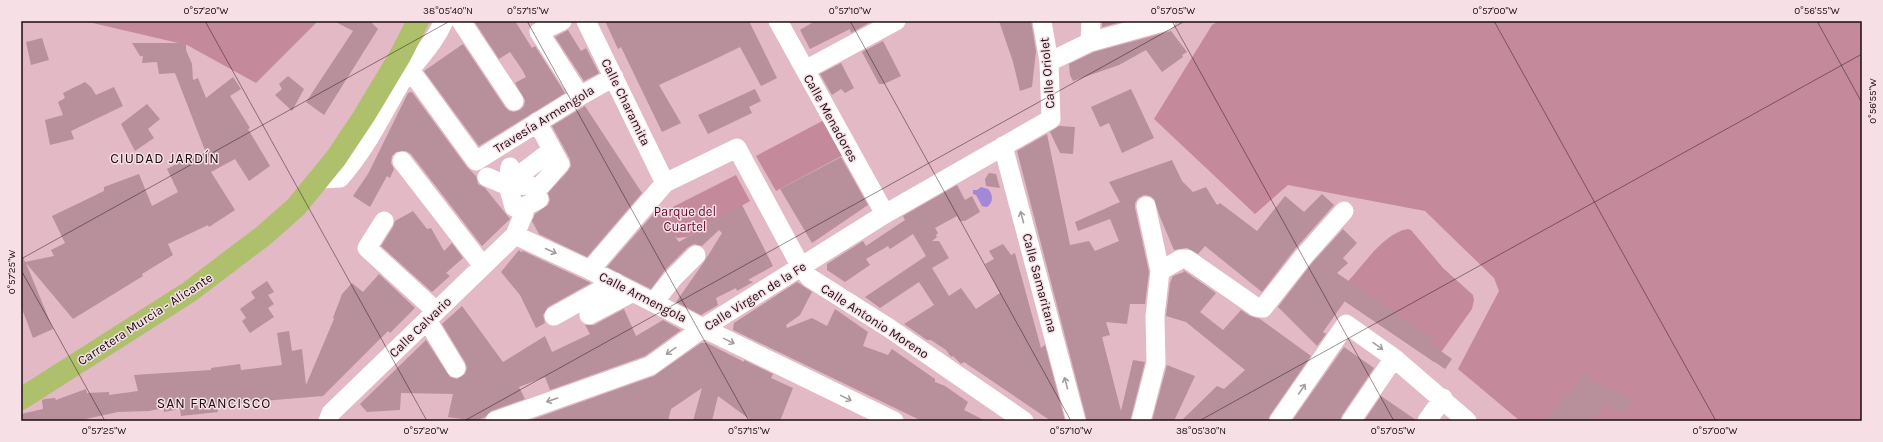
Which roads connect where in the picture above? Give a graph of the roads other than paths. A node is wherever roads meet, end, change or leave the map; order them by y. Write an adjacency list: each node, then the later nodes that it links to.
1 (418, 21): 14 (highway, Carretera Murcia - Alicante)
2 (444, 21): 14 (street)
3 (562, 21): 17 (street)
4 (586, 21): 16 (street, Calle Charamita)
5 (778, 21): 15 (street, Calle Menadores)
6 (896, 21): 15 (street)
7 (1042, 21): 13 (street, Calle Oriolet)
8 (1091, 21): 12 (street)
9 (1166, 21): 11 (street)
10 (463, 24): 18 (street)
11 (1134, 25): 12 (street)
12 (1090, 42): 13 (street)
13 (1049, 62): 20 (street, Calle Oriolet)
14 (405, 64): 19 (street, Travesía Armengola); 45 (highway, Carretera Murcia - Alicante)
15 (805, 70): 27 (street, Calle Menadores)
16 (614, 77): 17 (street, Travesía Armengola); 24 (street, Calle Charamita)
17 (580, 96): 19 (street, Travesía Armengola)
18 (514, 101)
19 (537, 122): 22 (street)
20 (1004, 146): 27 (street, Calle Virgen de la Fe); 50 (street, Calle Samaritana, one-way to 20)
21 (402, 161): 31 (street)
22 (524, 173): 23 (street); 29 (street)
23 (487, 177)
24 (665, 183): 32 (street, Calle Antonio Moreno); 33 (street)
25 (1146, 206): 34 (street)
26 (1344, 211): 34 (street)
27 (885, 214): 32 (street, Calle Virgen de la Fe)
28 (384, 221): 39 (street)
29 (515, 235): 31 (street, Calle Calvario); 33 (street, Calle Armengola, one-way to 33)
30 (696, 256): 37 (street)
31 (483, 266): 39 (street, Calle Calvario)
32 (801, 268): 41 (street, Calle Virgen de la Fe); 49 (street, Calle Antonio Moreno)
33 (590, 270): 35 (street, Calle Armengola)
34 (1160, 271): 51 (street)
35 (615, 282): 36 (street, Calle Armengola); 40 (street)
36 (633, 292): 37 (street, Calle Armengola); 38 (street)
37 (654, 302): 41 (street, Calle Armengola)
38 (589, 315)
39 (431, 316): 43 (street); 46 (street, Calle Calvario)
40 (554, 316)
41 (703, 328): 47 (street, Calle Virgen de la Fe, one-way to 47); 48 (street, Calle Armengola, one-way to 48)
42 (1394, 358): 44 (street); 52 (street, one-way to 42); 53 (street)
43 (456, 368)
44 (1443, 398): 54 (street); 55 (street)
45 (21, 399)
46 (328, 421)
47 (495, 421)
48 (894, 421)
49 (1024, 421)
50 (1076, 421)
51 (1141, 421)
52 (1279, 421)
53 (1351, 421)
54 (1427, 421)
55 (1467, 421)

